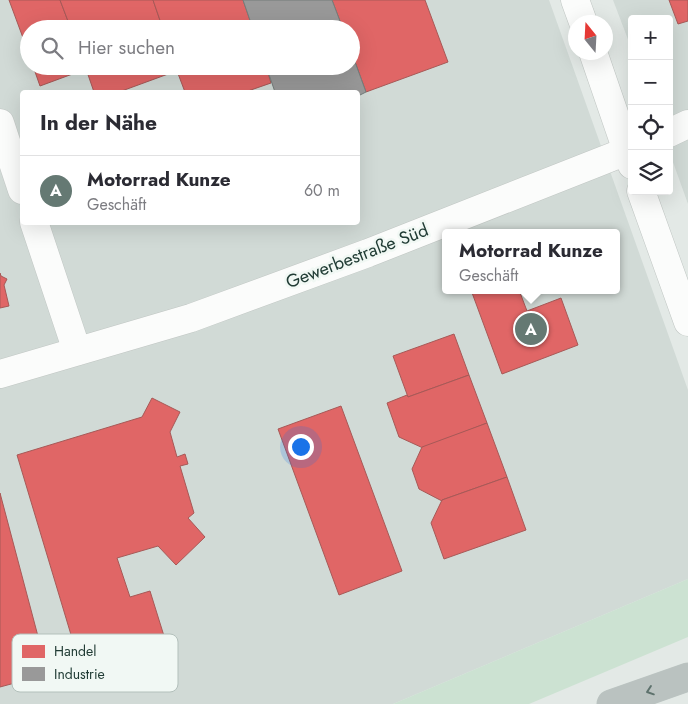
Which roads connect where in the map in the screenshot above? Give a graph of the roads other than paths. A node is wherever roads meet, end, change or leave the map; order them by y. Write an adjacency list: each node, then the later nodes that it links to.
1 (575, 0): 2 (street)
2 (580, 15)
3 (596, 60): 7 (street)
4 (0, 123): 9 (street)
5 (688, 124): 6 (street)
6 (673, 131)
7 (628, 150)
8 (628, 156): 13 (street, Gewerbestraße Süd)
9 (20, 184)
10 (642, 195): 12 (street)
11 (35, 225): 13 (street)
12 (688, 322)
13 (77, 352): 14 (street, Gewerbestraße Süd)
14 (0, 374)
15 (688, 677): 16 (highway, one-way to 16)
16 (611, 704)

